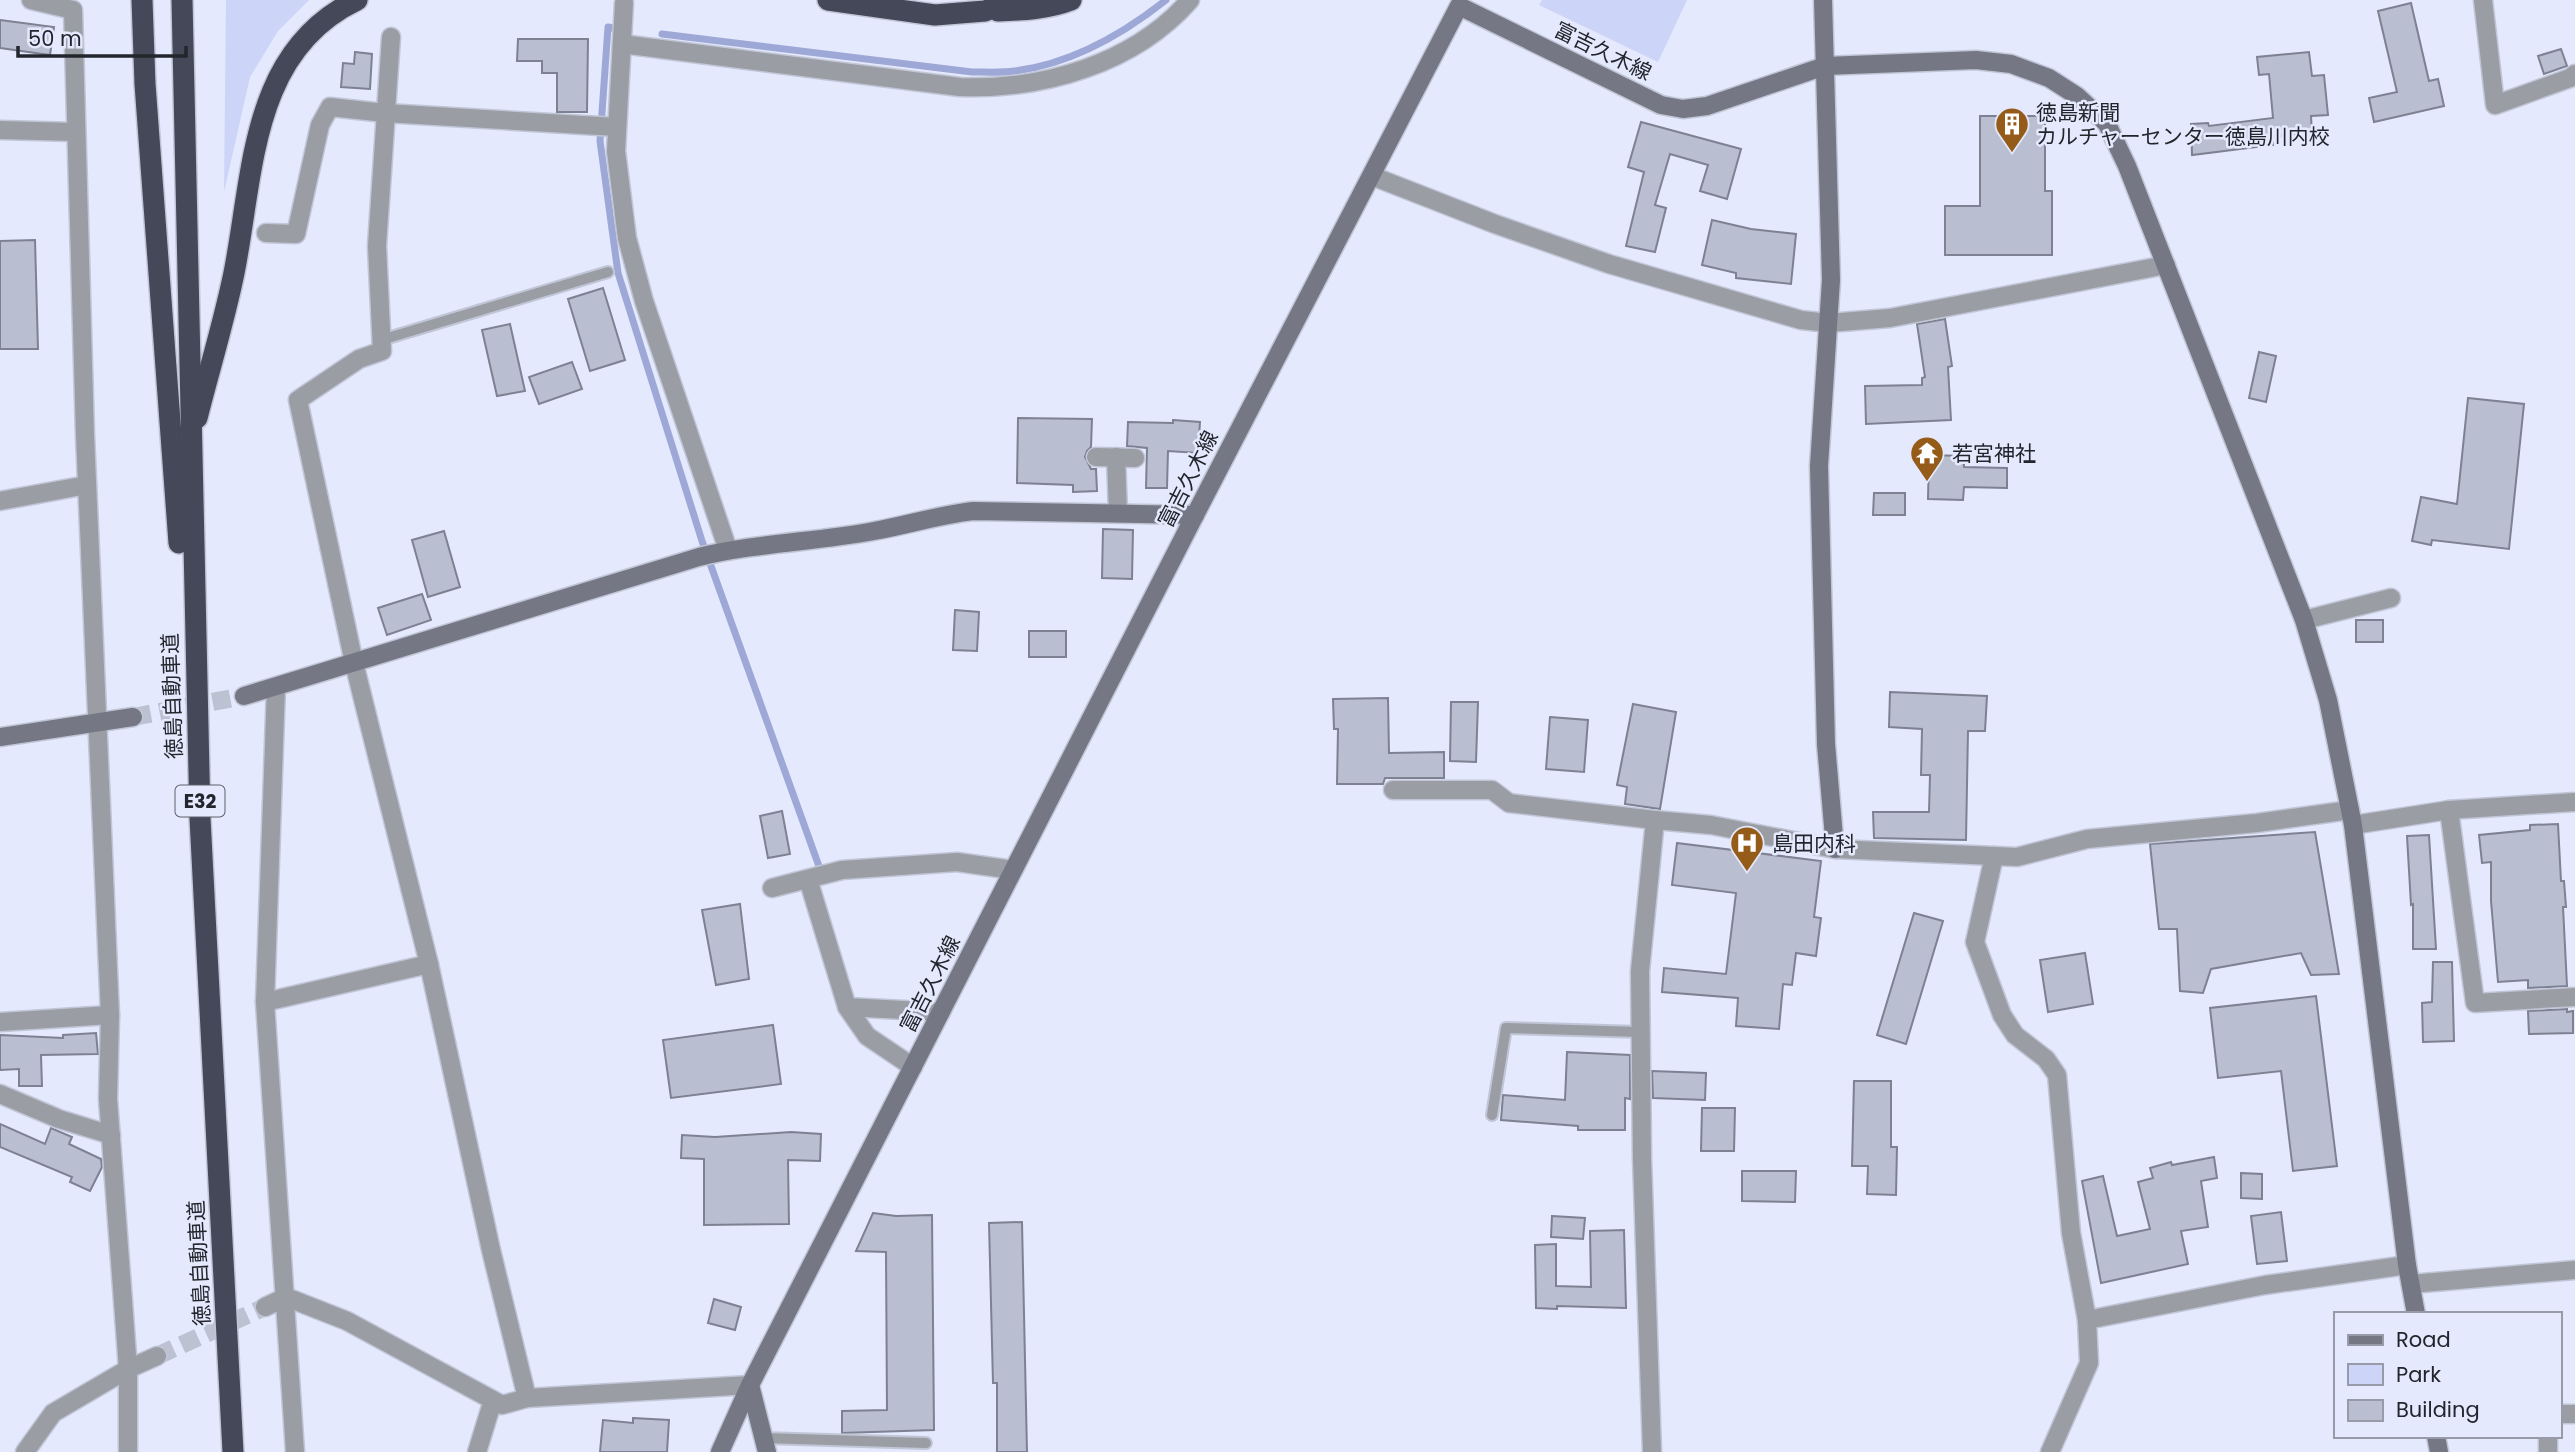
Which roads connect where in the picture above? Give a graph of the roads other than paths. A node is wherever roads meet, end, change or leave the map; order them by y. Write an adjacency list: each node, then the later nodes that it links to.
1 (31, 0): 22 (street)
2 (142, 0): 50 (highway)
3 (182, 0): 23 (highway, 徳島自動車道 / E32)
4 (191, 0): 23 (highway, 徳島自動車道 / E32)
5 (357, 0): 30 (highway)
6 (828, 0): 14 (highway)
7 (1014, 0): 14 (highway)
8 (1071, 0): 14 (highway)
9 (1189, 0): 16 (street)
10 (1823, 0): 17 (street)
11 (2483, 0): 18 (street)
12 (624, 3): 16 (street)
13 (1461, 3): 17 (street, 富吉久木線); 24 (street, 富吉久木線)
14 (985, 11)
15 (391, 37): 19 (street)
16 (622, 44): 20 (street)
17 (1825, 65): 26 (street, 富吉久木線); 28 (street)
18 (2575, 74)
19 (385, 113): 20 (street); 25 (street); 29 (street)
20 (603, 126): 38 (street)
21 (0, 130): 22 (street)
22 (75, 132): 34 (street)
23 (185, 149): 30 (highway, 徳島自動車道 / E32)
24 (1371, 176): 28 (street); 37 (street, 富吉久木線)
25 (266, 233)
26 (2166, 265): 28 (street); 40 (street, 富吉久木線)
27 (608, 272): 29 (lane)
28 (1829, 323): 53 (street)
29 (381, 340): 41 (street)
30 (190, 445): 50 (highway, 徳島自動車道 / E32)
31 (1096, 457): 32 (street)
32 (1116, 457): 33 (street); 36 (street)
33 (1135, 458)
34 (87, 485): 35 (street); 45 (street)
35 (0, 500)
36 (1118, 513): 37 (street); 38 (street)
37 (1195, 515): 55 (street, 富吉久木線)
38 (714, 553): 41 (street)
39 (2391, 598): 40 (street)
40 (2304, 620): 51 (street, 富吉久木線)
41 (354, 663): 42 (street); 58 (street)
42 (276, 687): 43 (street); 60 (street)
43 (244, 696)
44 (133, 717): 45 (street)
45 (98, 722): 46 (street); 63 (street)
46 (0, 737)
47 (1393, 790): 52 (street)
48 (2575, 803): 49 (street)
49 (2449, 810): 51 (street); 59 (street)
50 (200, 817): 86 (highway, 徳島自動車道 / E32)
51 (2352, 818): 54 (street); 70 (street, 富吉久木線)
52 (1655, 820): 53 (street); 65 (street)
53 (1835, 849): 54 (street)
54 (1994, 856): 76 (street)
55 (1013, 870): 56 (street); 62 (street, 富吉久木線)
56 (808, 878): 57 (street); 61 (street)
57 (772, 888)
58 (429, 964): 60 (street); 80 (street)
59 (2575, 997)
60 (265, 1002): 73 (street)
61 (847, 1006): 62 (street); 66 (street)
62 (941, 1012): 66 (street, 富吉久木線)
63 (110, 1016): 64 (street); 69 (street)
64 (0, 1022)
65 (1640, 1032): 68 (lane); 90 (street)
66 (913, 1067): 79 (street, 富吉久木線)
67 (0, 1094): 69 (street)
68 (1492, 1115)
69 (111, 1135): 78 (street)
70 (2407, 1265): 72 (street, 富吉久木線); 76 (street)
71 (2575, 1270): 72 (street)
72 (2412, 1284): 75 (street, 富吉久木線)
73 (286, 1297): 74 (street); 81 (street); 87 (street)
74 (265, 1307)
75 (2416, 1312)
76 (2087, 1320): 91 (street)
77 (157, 1356): 78 (street)
78 (128, 1369): 84 (street); 85 (street)
79 (750, 1385): 80 (street); 83 (street); 89 (street, 富吉久木線)
80 (527, 1398): 81 (street)
81 (493, 1400): 88 (street)
82 (926, 1443): 83 (lane)
83 (765, 1445)
84 (25, 1452)
85 (128, 1452)
86 (233, 1452)
87 (295, 1452)
88 (477, 1452)
89 (720, 1452)
90 (1652, 1452)
91 (2050, 1452)

